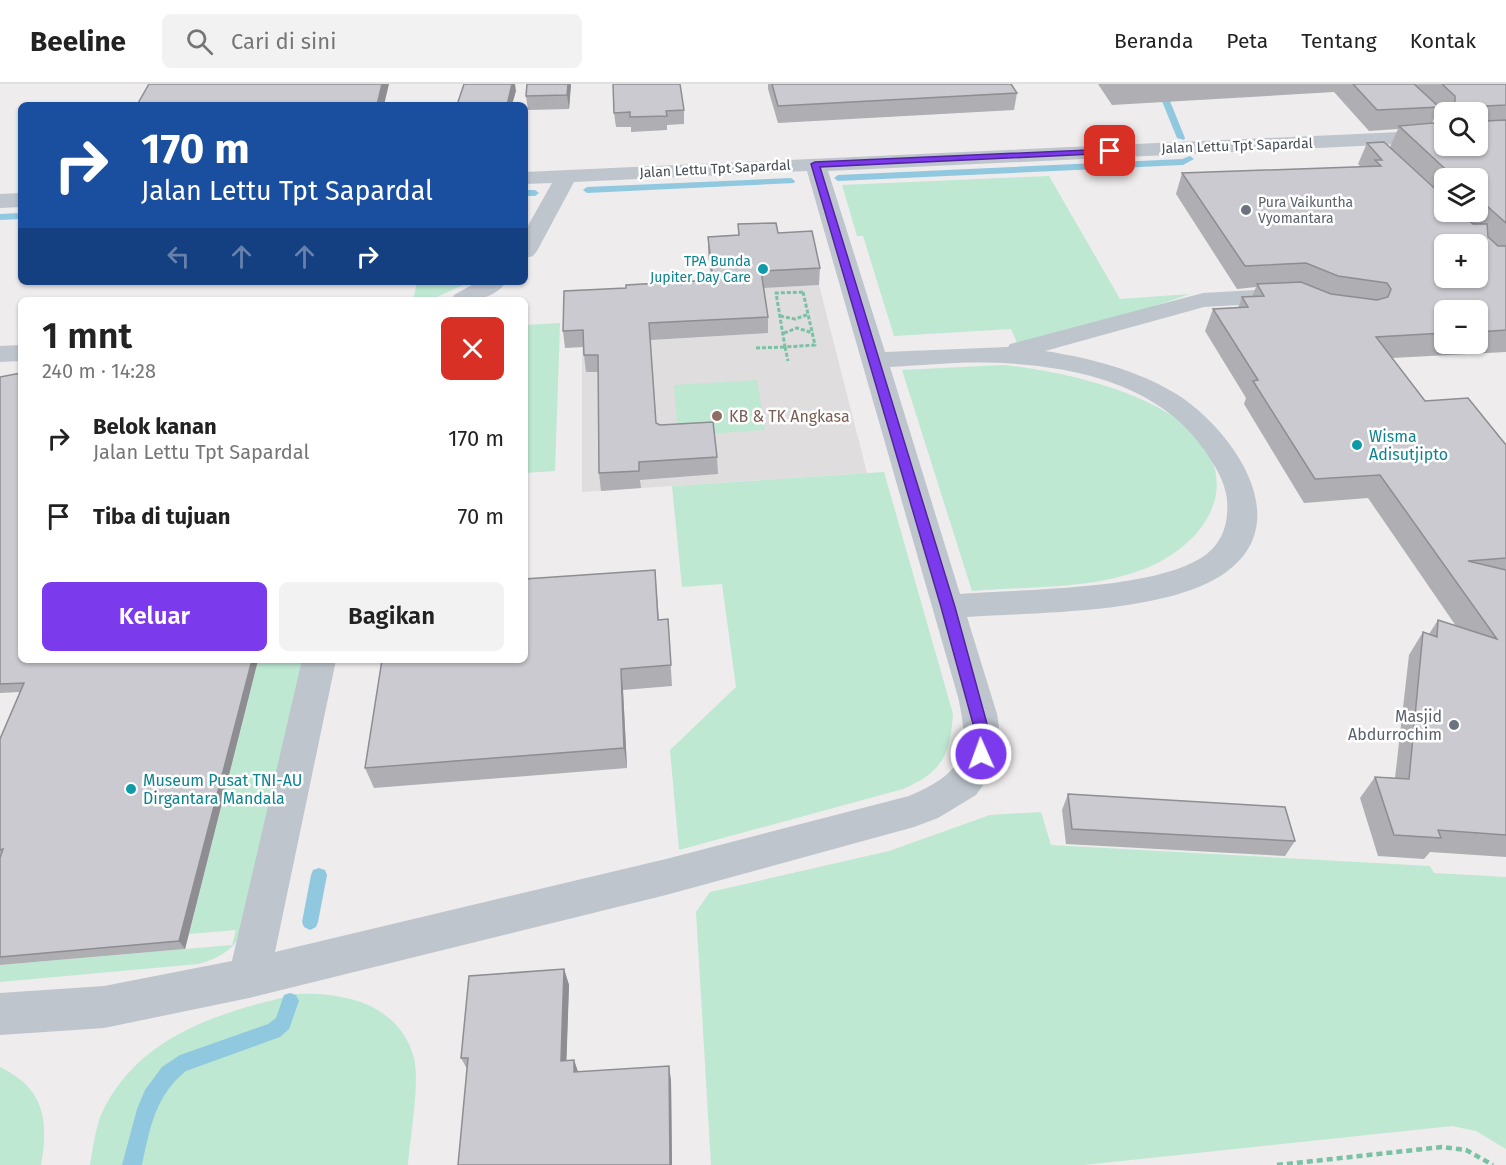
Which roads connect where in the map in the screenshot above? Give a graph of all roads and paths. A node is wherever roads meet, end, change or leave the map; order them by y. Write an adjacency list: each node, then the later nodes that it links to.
1 (1434, 130): 2 (street, Jalan Lettu Tpt Sapardal)
2 (815, 164): 3 (street, Jalan Lettu Tpt Sapardal); 20 (street)
3 (567, 176): 4 (street, Jalan Lettu Tpt Sapardal); 7 (street)
4 (528, 178)
5 (18, 200): 6 (street)
6 (0, 201)
7 (528, 246)
8 (489, 285): 9 (street)
9 (468, 297)
10 (1314, 303): 19 (street)
11 (809, 314): 12 (path); 12 (path); 13 (path)
12 (780, 316): 14 (path)
13 (813, 333): 14 (path); 15 (path)
14 (783, 334): 15 (path)
15 (786, 346): 16 (path); 21 (path)
16 (756, 348)
17 (18, 353): 18 (street)
18 (0, 354)
19 (1002, 355): 20 (street); 22 (street)
20 (875, 360): 22 (street)
21 (788, 361)
22 (948, 607): 24 (street)
23 (318, 663): 24 (street)
24 (249, 978): 25 (street)
25 (0, 1014)
26 (1277, 1165): 27 (path)
27 (1493, 1165)

